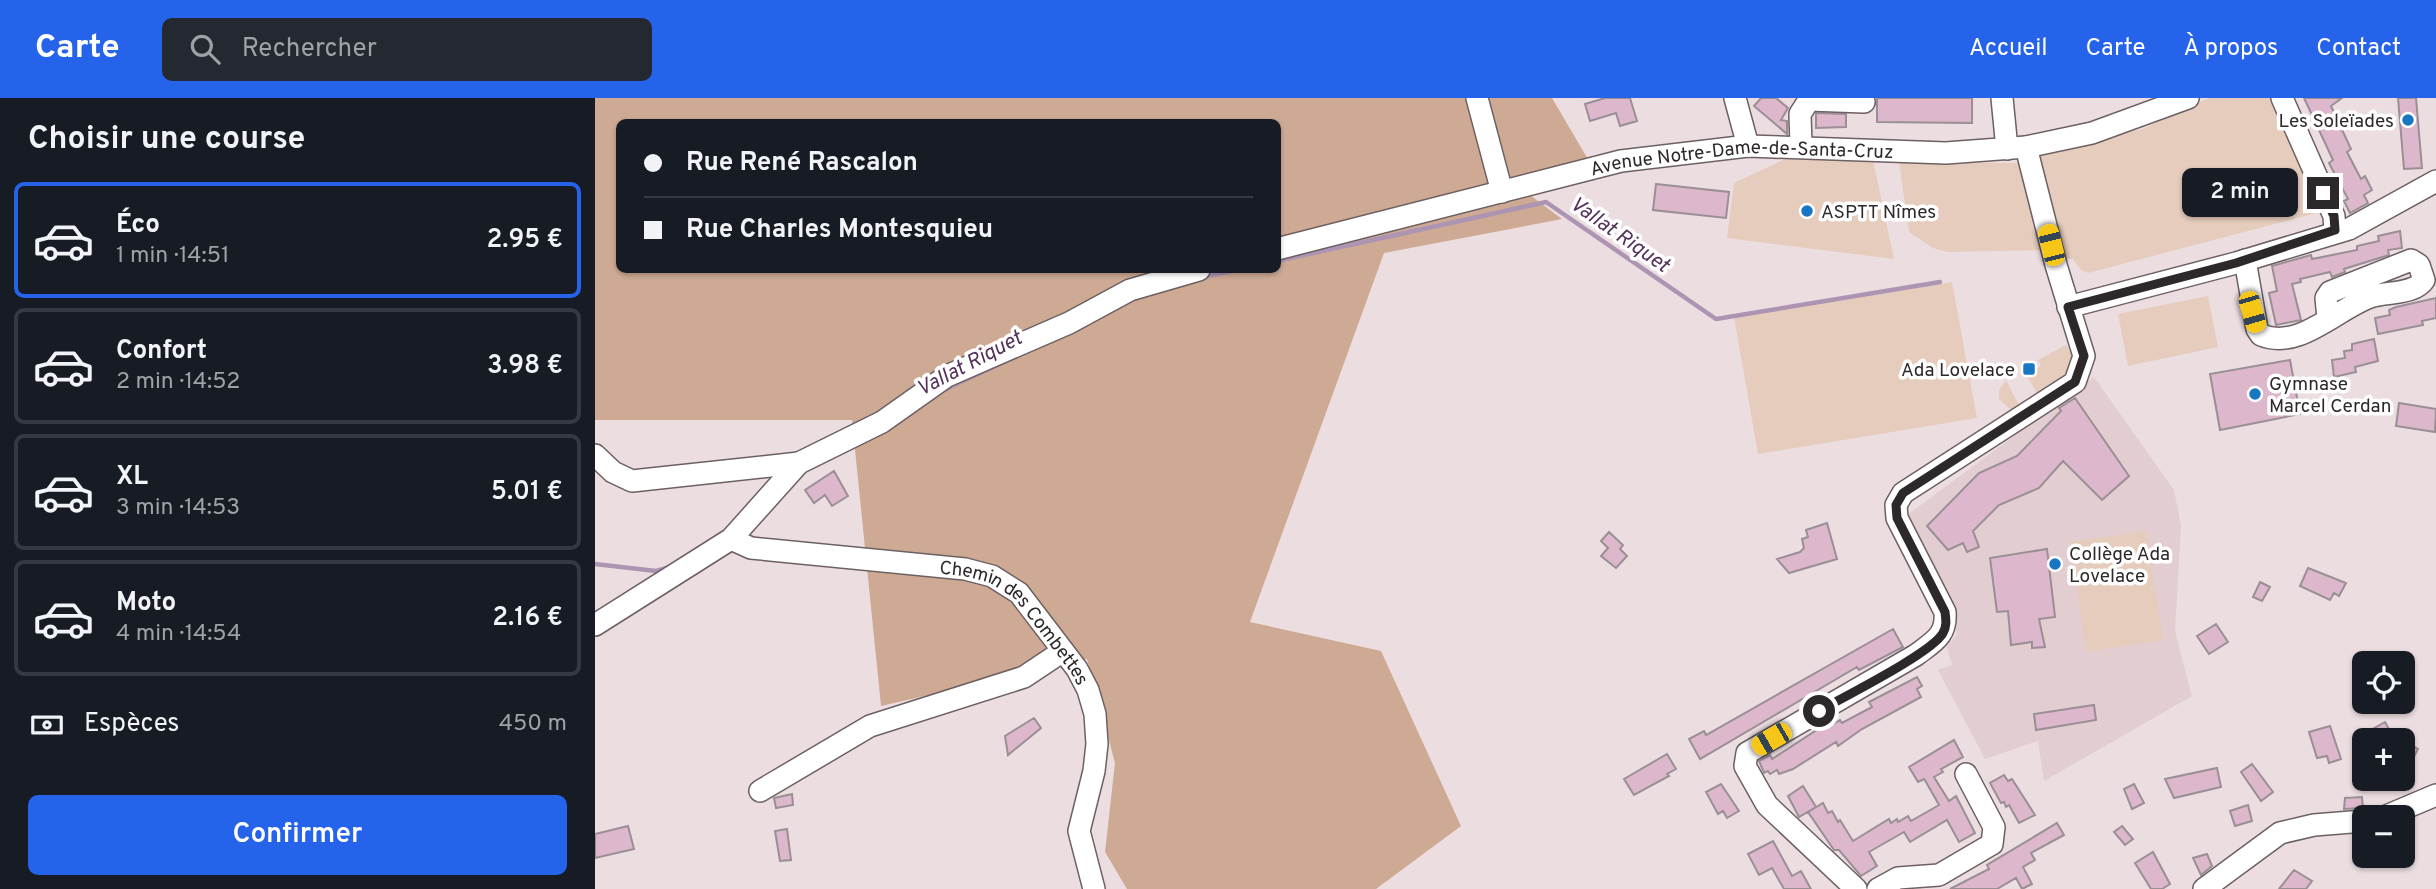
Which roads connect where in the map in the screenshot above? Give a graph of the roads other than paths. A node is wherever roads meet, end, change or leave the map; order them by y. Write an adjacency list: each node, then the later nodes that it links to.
1 (1477, 98): 11 (street)
2 (1735, 98): 7 (street)
3 (2002, 98): 9 (street)
4 (2188, 98): 9 (street, Avenue Notre-Dame-de-Santa-Cruz)
5 (2282, 98): 12 (street)
6 (1857, 106): 8 (street)
7 (1748, 146): 8 (street, Avenue Notre-Dame-de-Santa-Cruz); 11 (street, Avenue Notre-Dame-de-Santa-Cruz)
8 (1801, 146): 9 (street, Avenue Notre-Dame-de-Santa-Cruz)
9 (2016, 148): 16 (street)
10 (2436, 181): 12 (street)
11 (1502, 192): 13 (street, Avenue Notre-Dame-de-Santa-Cruz)
12 (2335, 230): 14 (street)
13 (1281, 248)
14 (2245, 260): 16 (street); 17 (street)
15 (1189, 273): 19 (street)
16 (2068, 307): 29 (street)
17 (2328, 318)
18 (595, 455): 19 (street)
19 (799, 463): 20 (street)
20 (730, 540): 21 (street); 22 (street, Chemin des Combettes)
21 (595, 625)
22 (1063, 651): 24 (street); 28 (street, Chemin des Combettes)
23 (1966, 774): 30 (street)
24 (761, 791)
25 (2436, 795): 26 (street)
26 (2412, 805)
27 (2352, 822): 31 (street)
28 (1094, 889)
29 (1856, 889)
30 (1878, 889)
31 (2204, 889)

